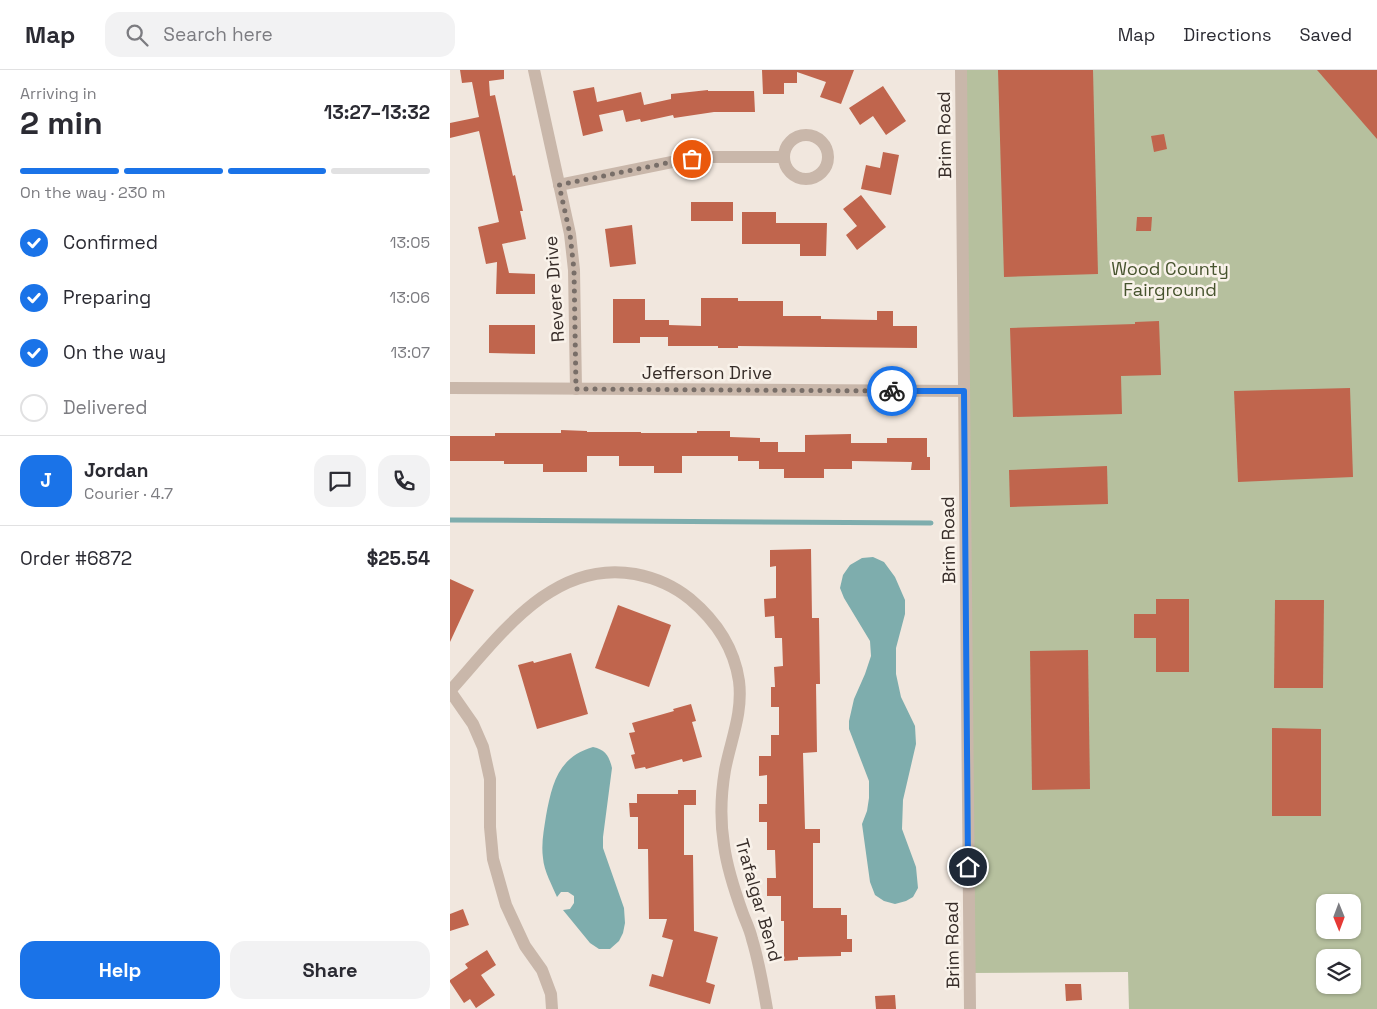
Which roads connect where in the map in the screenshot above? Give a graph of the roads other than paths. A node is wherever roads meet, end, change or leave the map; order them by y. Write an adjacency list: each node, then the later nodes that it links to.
1 (534, 70): 4 (street, Revere Drive)
2 (961, 70): 7 (street, Brim Road)
3 (783, 157): 4 (street)
4 (559, 185): 6 (street, Revere Drive)
5 (450, 388): 6 (street, Jefferson Drive)
6 (576, 389): 7 (street, Jefferson Drive)
7 (964, 391): 11 (street, Brim Road)
8 (450, 691): 9 (street); 10 (street, Trafalgar Bend)
9 (552, 1009)
10 (766, 1009)
11 (970, 1009)

